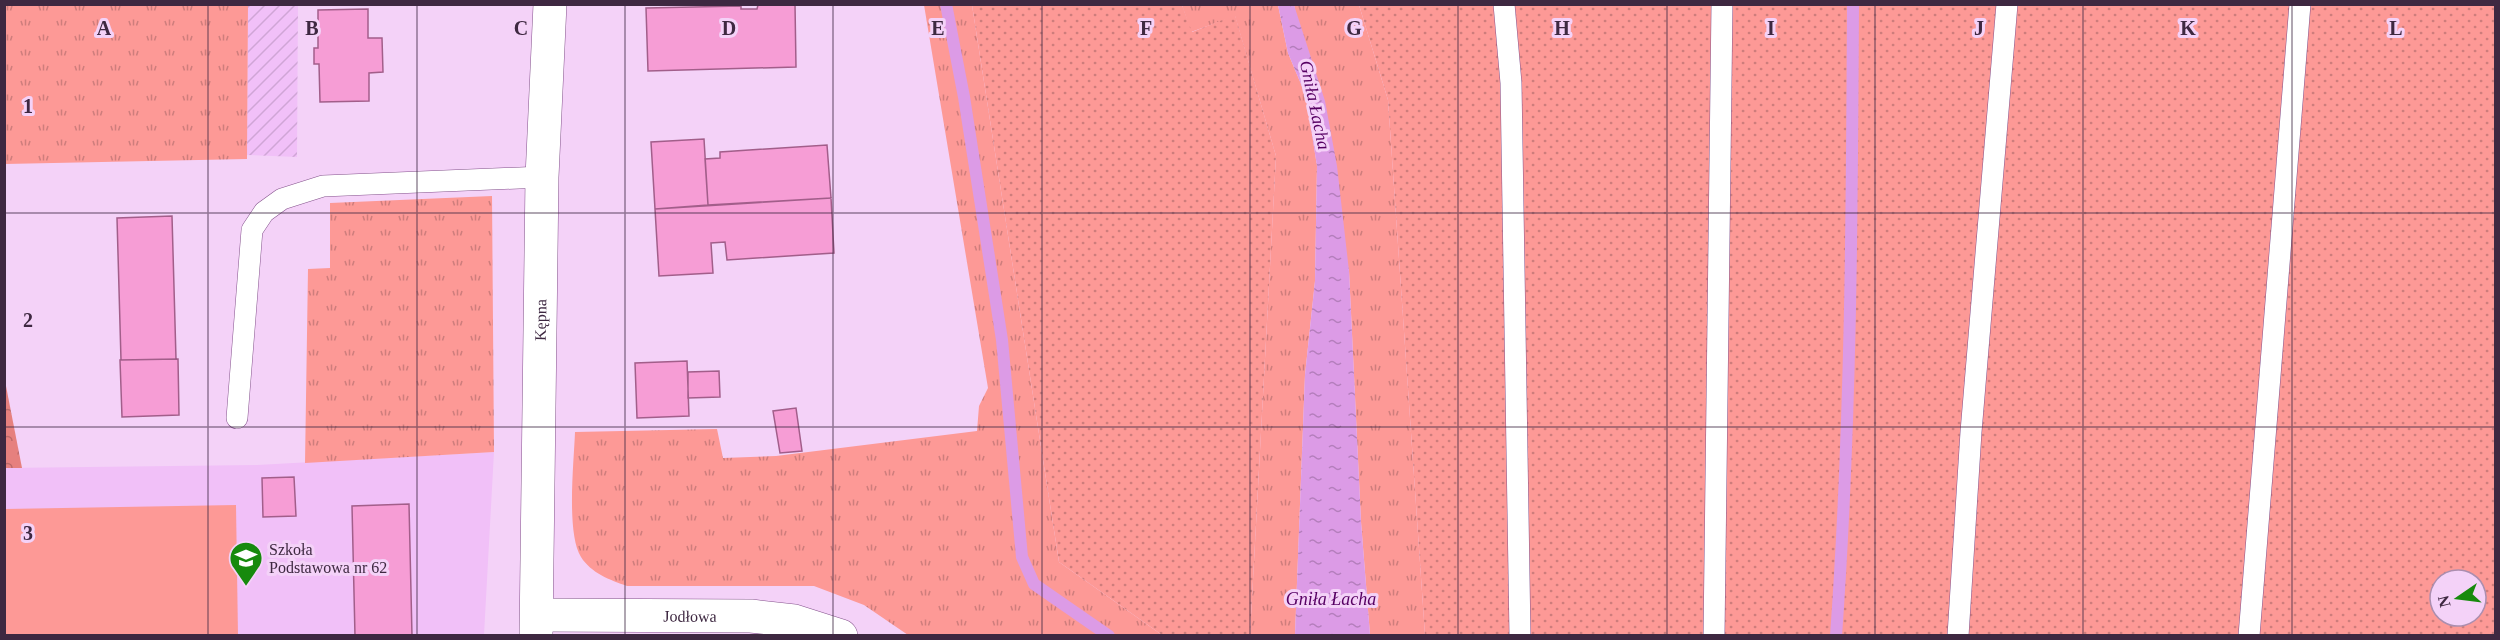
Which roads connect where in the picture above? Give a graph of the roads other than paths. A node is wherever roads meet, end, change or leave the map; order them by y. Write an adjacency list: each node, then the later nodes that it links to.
1 (550, 4): 6 (street, Kępna)
2 (1504, 4): 10 (lane)
3 (1722, 4): 11 (lane)
4 (2007, 4): 12 (lane)
5 (2300, 4): 13 (lane)
6 (542, 177): 7 (lane); 8 (street, Kępna)
7 (237, 418)
8 (537, 625): 9 (street, Jodłowa)
9 (841, 636)
10 (1520, 636)
11 (1714, 636)
12 (1958, 636)
13 (2249, 636)

